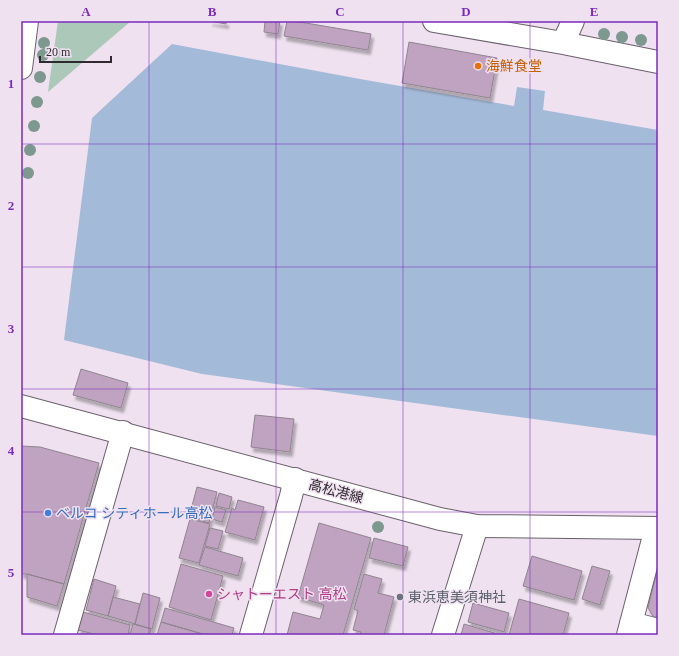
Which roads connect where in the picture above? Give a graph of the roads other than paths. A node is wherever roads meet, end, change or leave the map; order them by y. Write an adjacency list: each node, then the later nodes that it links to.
1 (27, 21): 6 (street)
2 (434, 21): 4 (street)
3 (573, 21): 4 (street)
4 (563, 43): 5 (street)
5 (658, 62)
6 (21, 68)
7 (21, 406): 8 (street, 高松港線)
8 (123, 432): 9 (street, 高松港線); 14 (street)
9 (294, 479): 10 (street, 高松港線); 15 (street)
10 (477, 526): 11 (street, 高松港線); 16 (street)
11 (657, 528): 12 (street)
12 (629, 629): 13 (street)
13 (658, 630)
14 (65, 635)
15 (250, 635)
16 (443, 635)

